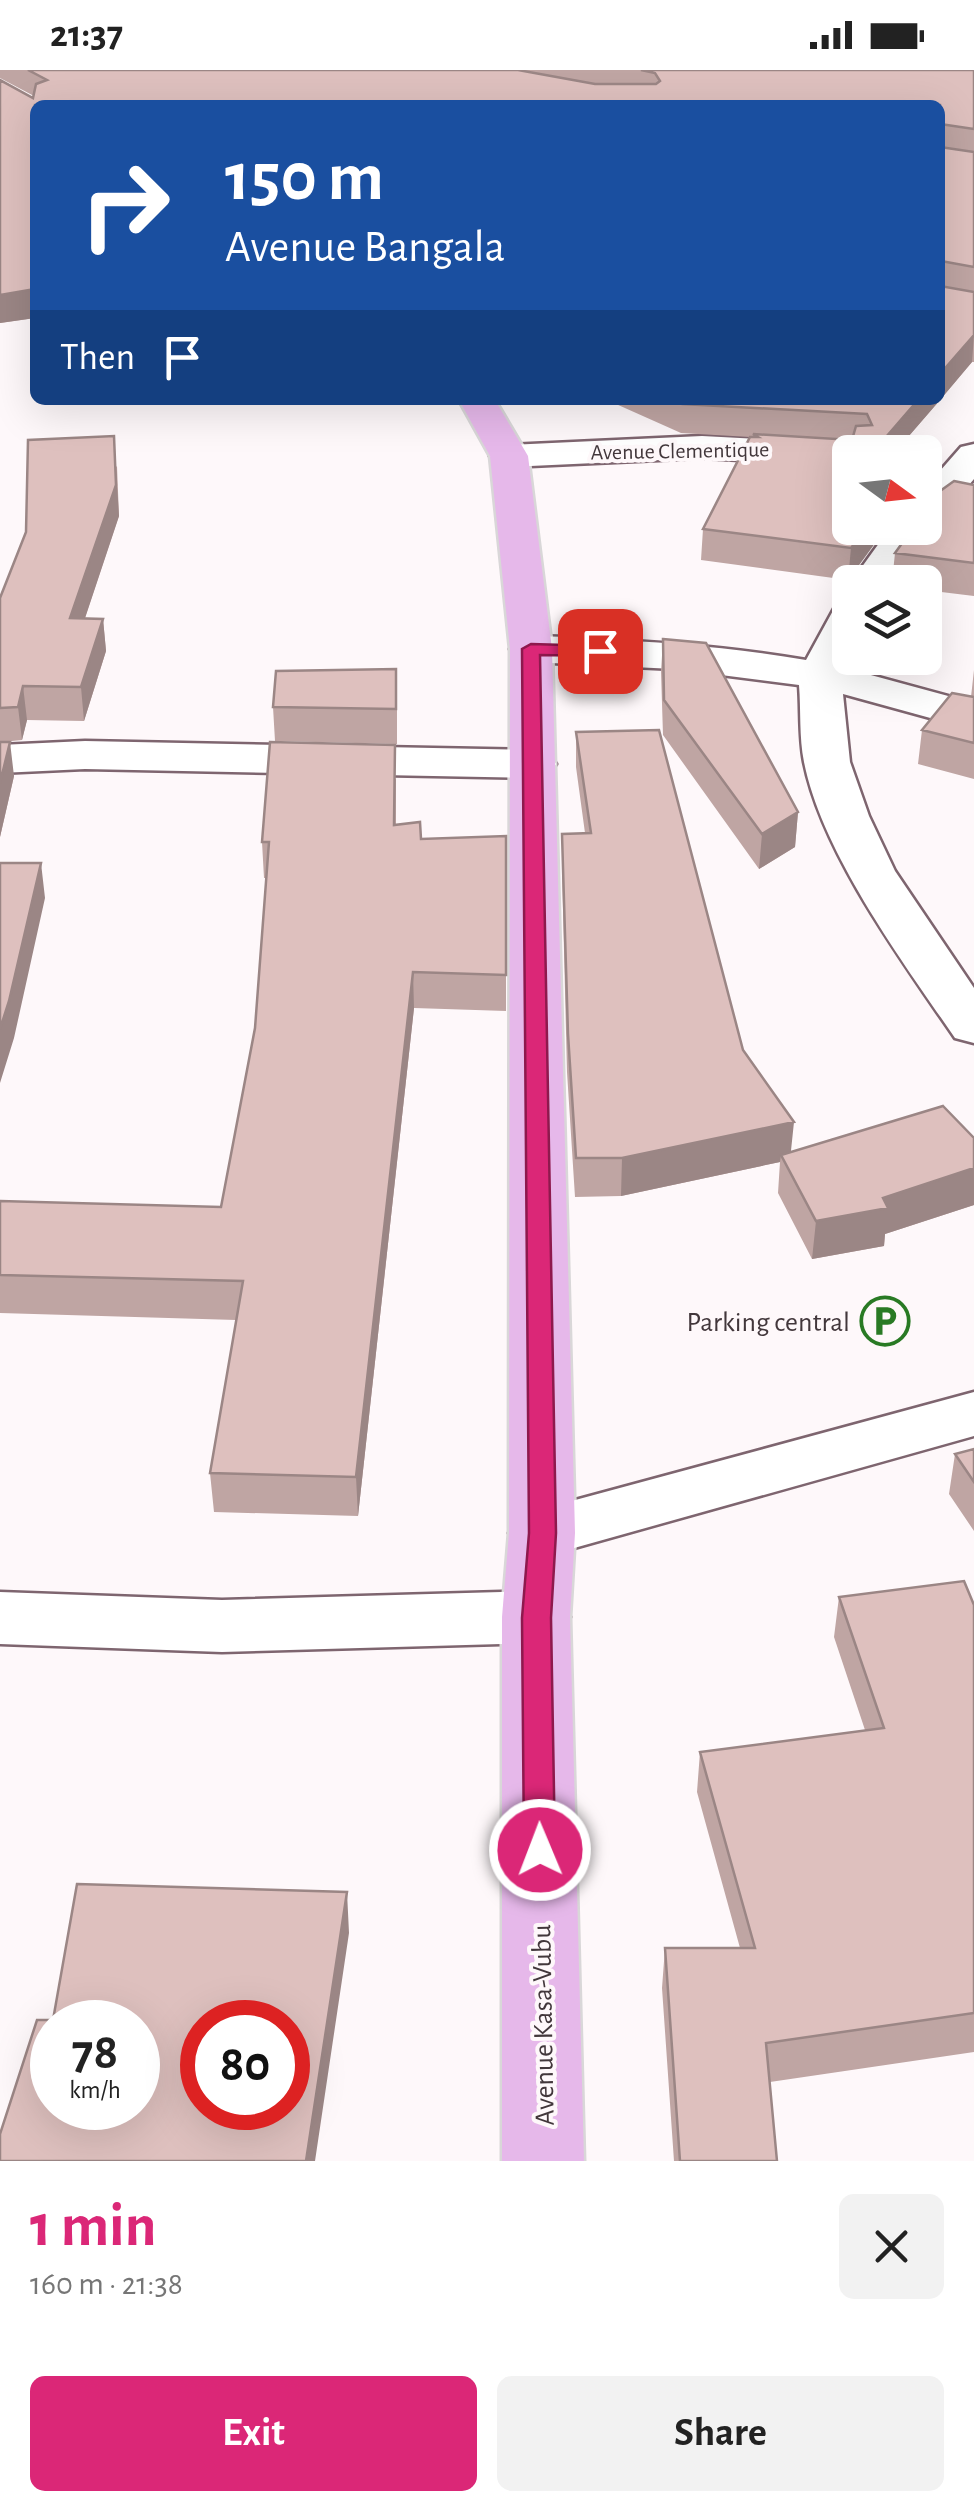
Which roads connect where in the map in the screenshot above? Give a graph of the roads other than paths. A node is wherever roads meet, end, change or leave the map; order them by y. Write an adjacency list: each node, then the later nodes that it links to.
1 (480, 405): 3 (highway, Avenue Kasa-Vubu)
2 (832, 453): 3 (street, Avenue Clementique)
3 (509, 456): 6 (highway, Avenue Kasa-Vubu)
4 (958, 469): 5 (street)
5 (942, 490)
6 (531, 649): 8 (street); 11 (highway, Avenue Kasa-Vubu)
7 (832, 652): 8 (street)
8 (820, 676): 9 (street); 12 (street)
9 (974, 718)
10 (0, 759): 11 (street)
11 (533, 764): 14 (highway, Avenue Kasa-Vubu)
12 (974, 1027)
13 (974, 1414): 14 (street)
14 (542, 1533): 16 (highway, Avenue Kasa-Vubu)
15 (0, 1618): 16 (street)
16 (536, 1618): 17 (highway, Avenue Kasa-Vubu)
17 (543, 2161)

